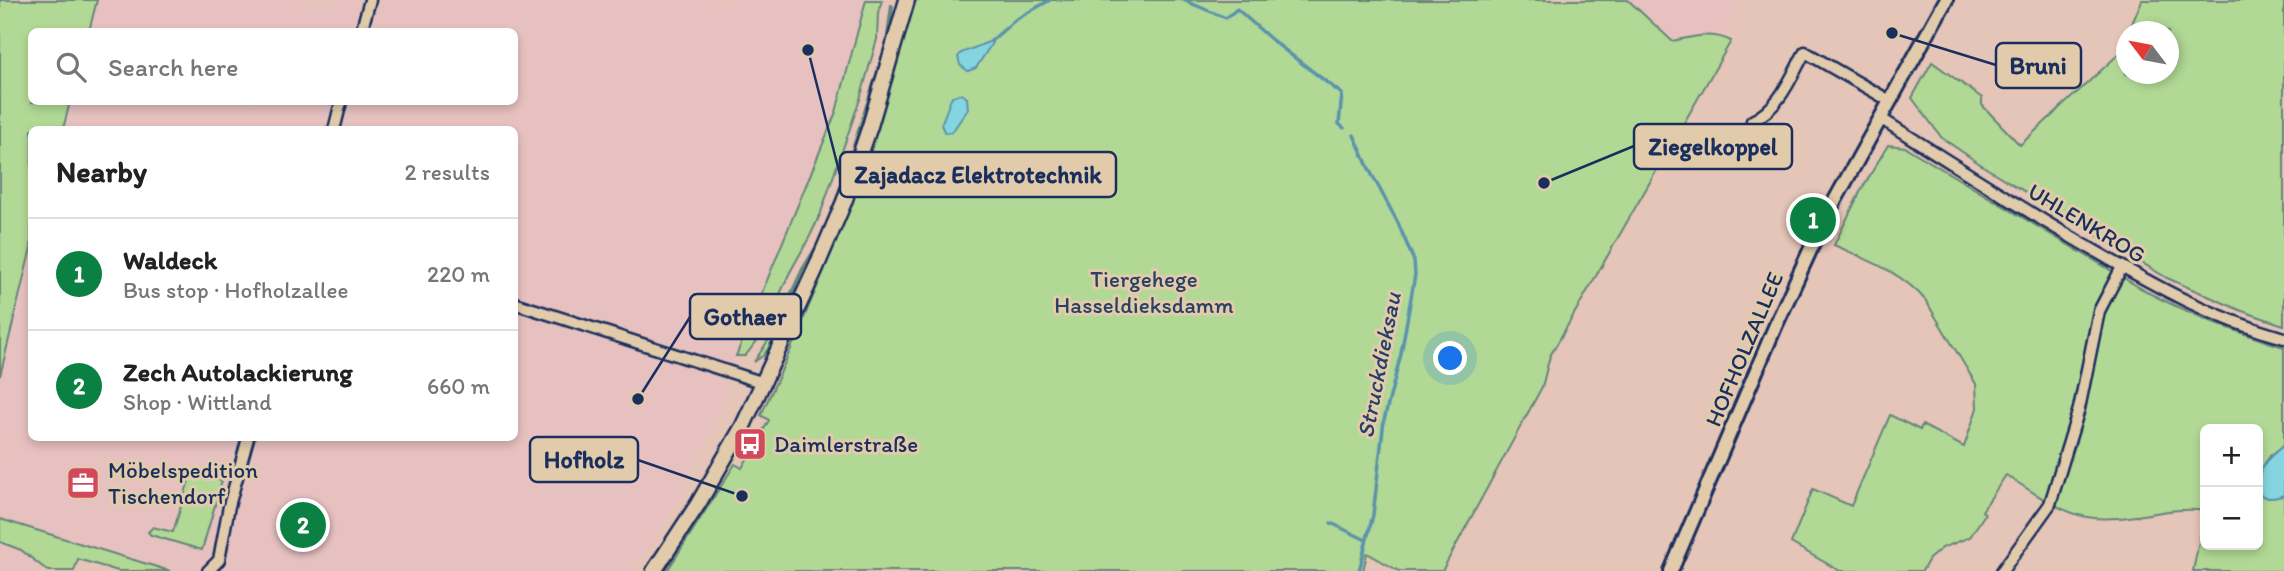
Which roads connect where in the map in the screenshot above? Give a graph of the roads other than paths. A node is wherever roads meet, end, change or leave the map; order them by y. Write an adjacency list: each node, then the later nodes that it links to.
1 (370, 0): 4 (street)
2 (907, 0): 13 (main road)
3 (1946, 0): 5 (street, HOFHOLZALLEE)
4 (362, 28)
5 (1889, 101): 7 (street, HOFHOLZALLEE); 8 (street)
6 (340, 105): 9 (street)
7 (1880, 118): 10 (street, UHLENKROG); 17 (street, HOFHOLZALLEE)
8 (1752, 121)
9 (335, 126)
10 (2122, 267): 12 (street, UHLENKROG); 18 (street)
11 (518, 304): 13 (street)
12 (2284, 338)
13 (764, 383): 16 (main road)
14 (247, 441): 15 (street)
15 (208, 571)
16 (654, 571)
17 (1671, 571)
18 (2002, 571)

